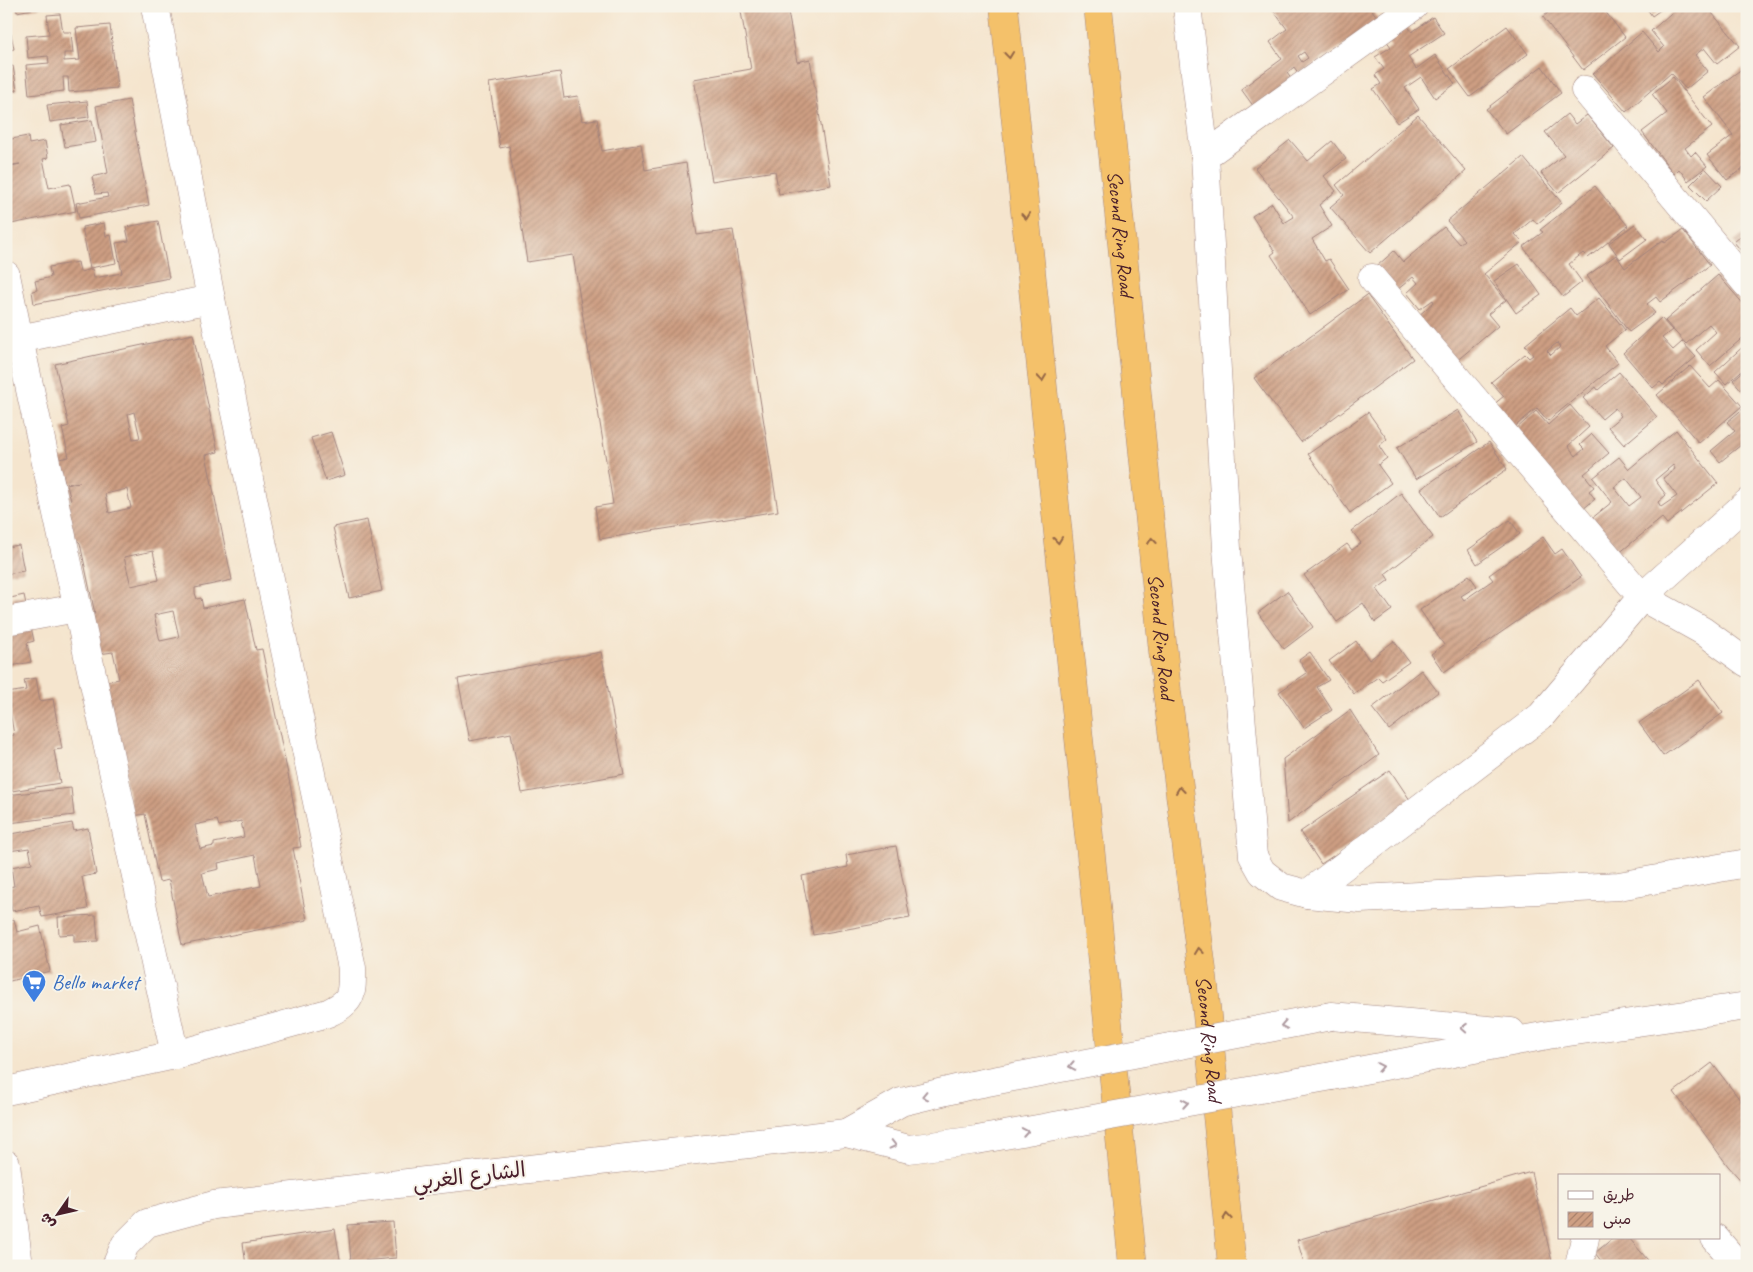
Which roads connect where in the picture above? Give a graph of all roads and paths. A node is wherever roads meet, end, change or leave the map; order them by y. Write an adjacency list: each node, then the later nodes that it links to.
1 (156, 6): 11 (street)
2 (1004, 6): 30 (highway, one-way to 30)
3 (1098, 6): 31 (highway, Second Ring Road, one-way to 3)
4 (1187, 6): 7 (street)
5 (1414, 6): 7 (street)
6 (1585, 90): 10 (street)
7 (1205, 156): 19 (street)
8 (6, 275): 12 (street)
9 (1372, 278): 14 (street)
10 (1747, 284)
11 (211, 298): 12 (street); 22 (street)
12 (19, 339): 15 (street)
13 (1747, 503): 14 (street)
14 (1642, 597): 17 (street); 19 (street)
15 (77, 608): 16 (street); 22 (street)
16 (6, 621)
17 (1747, 664)
18 (1747, 863): 19 (street)
19 (1307, 894)
20 (1747, 1006): 21 (street)
21 (1548, 1035): 24 (street, one-way to 21, bridge); 24 (street, one-way to 24, bridge)
22 (175, 1055): 23 (street)
23 (6, 1090)
24 (846, 1133): 29 (street, الشارع الغربي)
25 (6, 1164): 28 (street)
26 (1585, 1240): 32 (street)
27 (1717, 1240): 33 (street)
28 (20, 1266)
29 (116, 1266)
30 (1133, 1266)
31 (1232, 1266)
32 (1579, 1266)
33 (1739, 1266)

